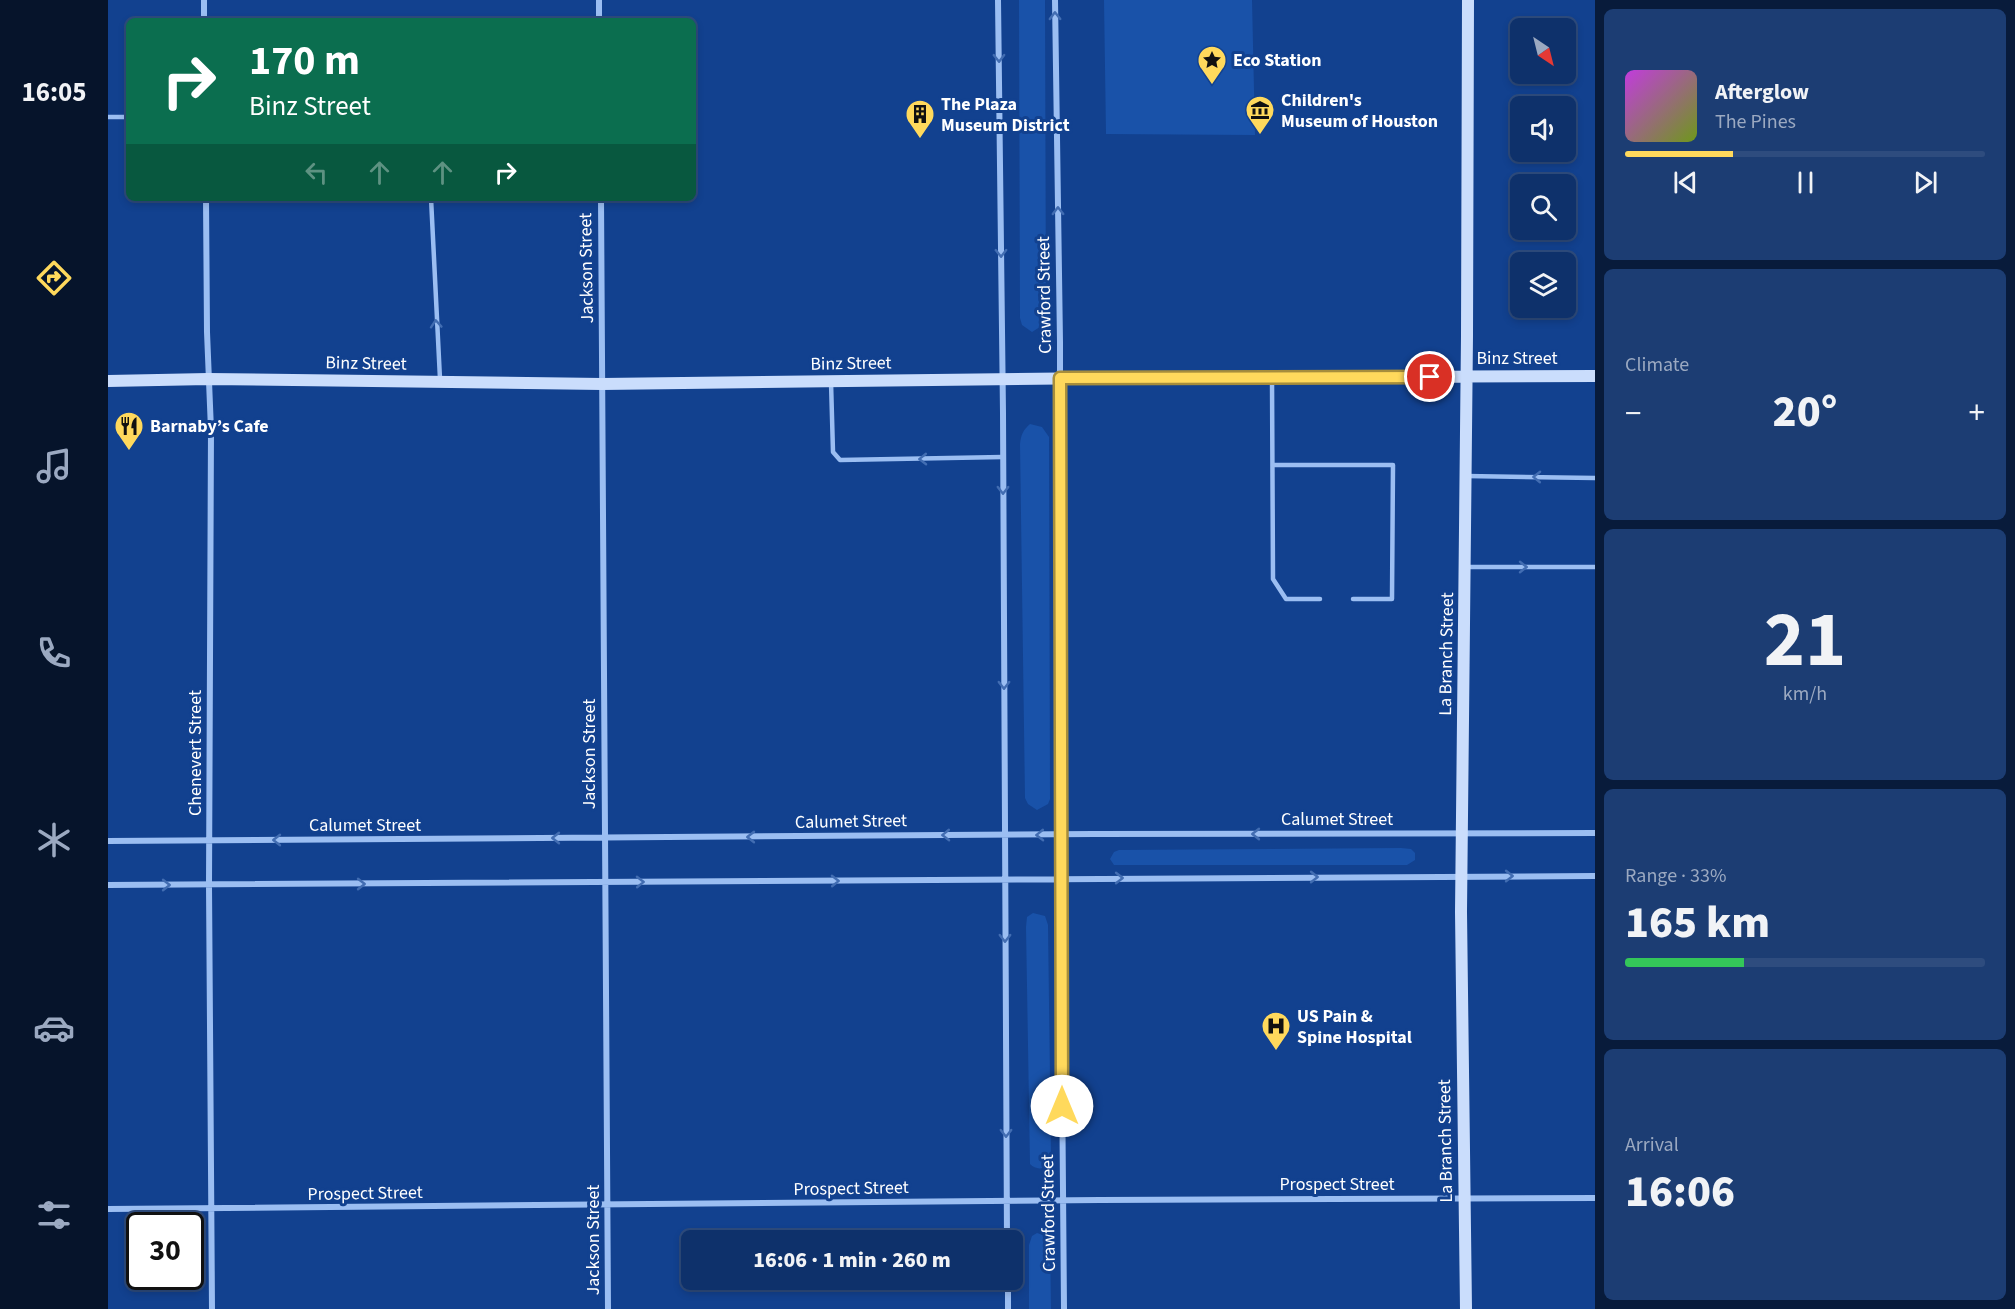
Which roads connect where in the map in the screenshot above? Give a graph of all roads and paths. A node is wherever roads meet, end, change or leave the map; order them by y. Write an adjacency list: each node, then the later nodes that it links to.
1 (204, 0): 6 (street)
2 (598, 0): 7 (street)
3 (998, 0): 18 (street, one-way to 18)
4 (1054, 0): 16 (street, Crawford Street, one-way to 4)
5 (1468, 0): 13 (main road, La Branch Street)
6 (204, 18)
7 (599, 18)
8 (108, 117): 9 (lane)
9 (126, 117)
10 (206, 201): 17 (street, Chenevert Street)
11 (431, 201): 21 (lane, one-way to 11)
12 (601, 201): 22 (street, Jackson Street)
13 (1467, 376): 14 (main road, Binz Street); 15 (main road, Binz Street); 25 (main road, La Branch Street)
14 (1595, 376)
15 (1272, 377): 16 (main road, Binz Street); 24 (lane)
16 (1060, 378): 18 (main road, Binz Street); 34 (street, Crawford Street)
17 (208, 379): 19 (main road, Binz Street); 21 (main road, Binz Street); 37 (street, Chenevert Street)
18 (1002, 379): 20 (main road, Binz Street); 23 (street)
19 (108, 381)
20 (831, 381): 22 (main road, Binz Street); 23 (lane, one-way to 20)
21 (440, 382): 22 (main road, Binz Street)
22 (602, 384): 35 (street, Jackson Street)
23 (1003, 457): 33 (street, one-way to 33)
24 (1273, 465): 29 (lane); 30 (lane)
25 (1466, 476): 26 (lane, one-way to 25); 27 (main road, La Branch Street)
26 (1595, 478)
27 (1465, 567): 28 (lane, one-way to 28); 31 (main road, La Branch Street)
28 (1595, 567)
29 (1320, 599)
30 (1353, 599)
31 (1462, 833): 32 (street, Calumet Street); 34 (street, Calumet Street, one-way to 34); 39 (main road, La Branch Street)
32 (1595, 833)
33 (1005, 835): 34 (street, Calumet Street, one-way to 33); 35 (street, Calumet Street, one-way to 35); 41 (street)
34 (1060, 835): 40 (street, Crawford Street)
35 (604, 838): 37 (street, Calumet Street, one-way to 37); 42 (street, Jackson Street)
36 (108, 841): 37 (street, Calumet Street)
37 (209, 841): 44 (street, Chenevert Street)
38 (1595, 876): 39 (street, one-way to 38)
39 (1462, 877): 40 (street, one-way to 39); 45 (main road, La Branch Street)
40 (1061, 878): 41 (street); 47 (street, Crawford Street)
41 (1005, 879): 42 (street, one-way to 41); 48 (street, one-way to 48)
42 (605, 883): 44 (street, one-way to 42); 49 (street, Jackson Street)
43 (108, 885): 44 (street, one-way to 44)
44 (209, 885): 51 (street, Chenevert Street)
45 (1464, 1198): 46 (street, Prospect Street); 47 (street, Prospect Street); 58 (main road, La Branch Street)
46 (1595, 1198)
47 (1062, 1200): 48 (street, Prospect Street); 57 (street, Crawford Street)
48 (1007, 1201): 49 (street, Prospect Street); 52 (street)
49 (608, 1205): 51 (street, Prospect Street); 55 (street, Jackson Street)
50 (108, 1209): 51 (street, Prospect Street)
51 (212, 1209): 54 (street, Chenevert Street)
52 (1007, 1230)
53 (1008, 1290): 56 (street)
54 (212, 1309)
55 (608, 1309)
56 (1008, 1309)
57 (1064, 1309)
58 (1466, 1309)

